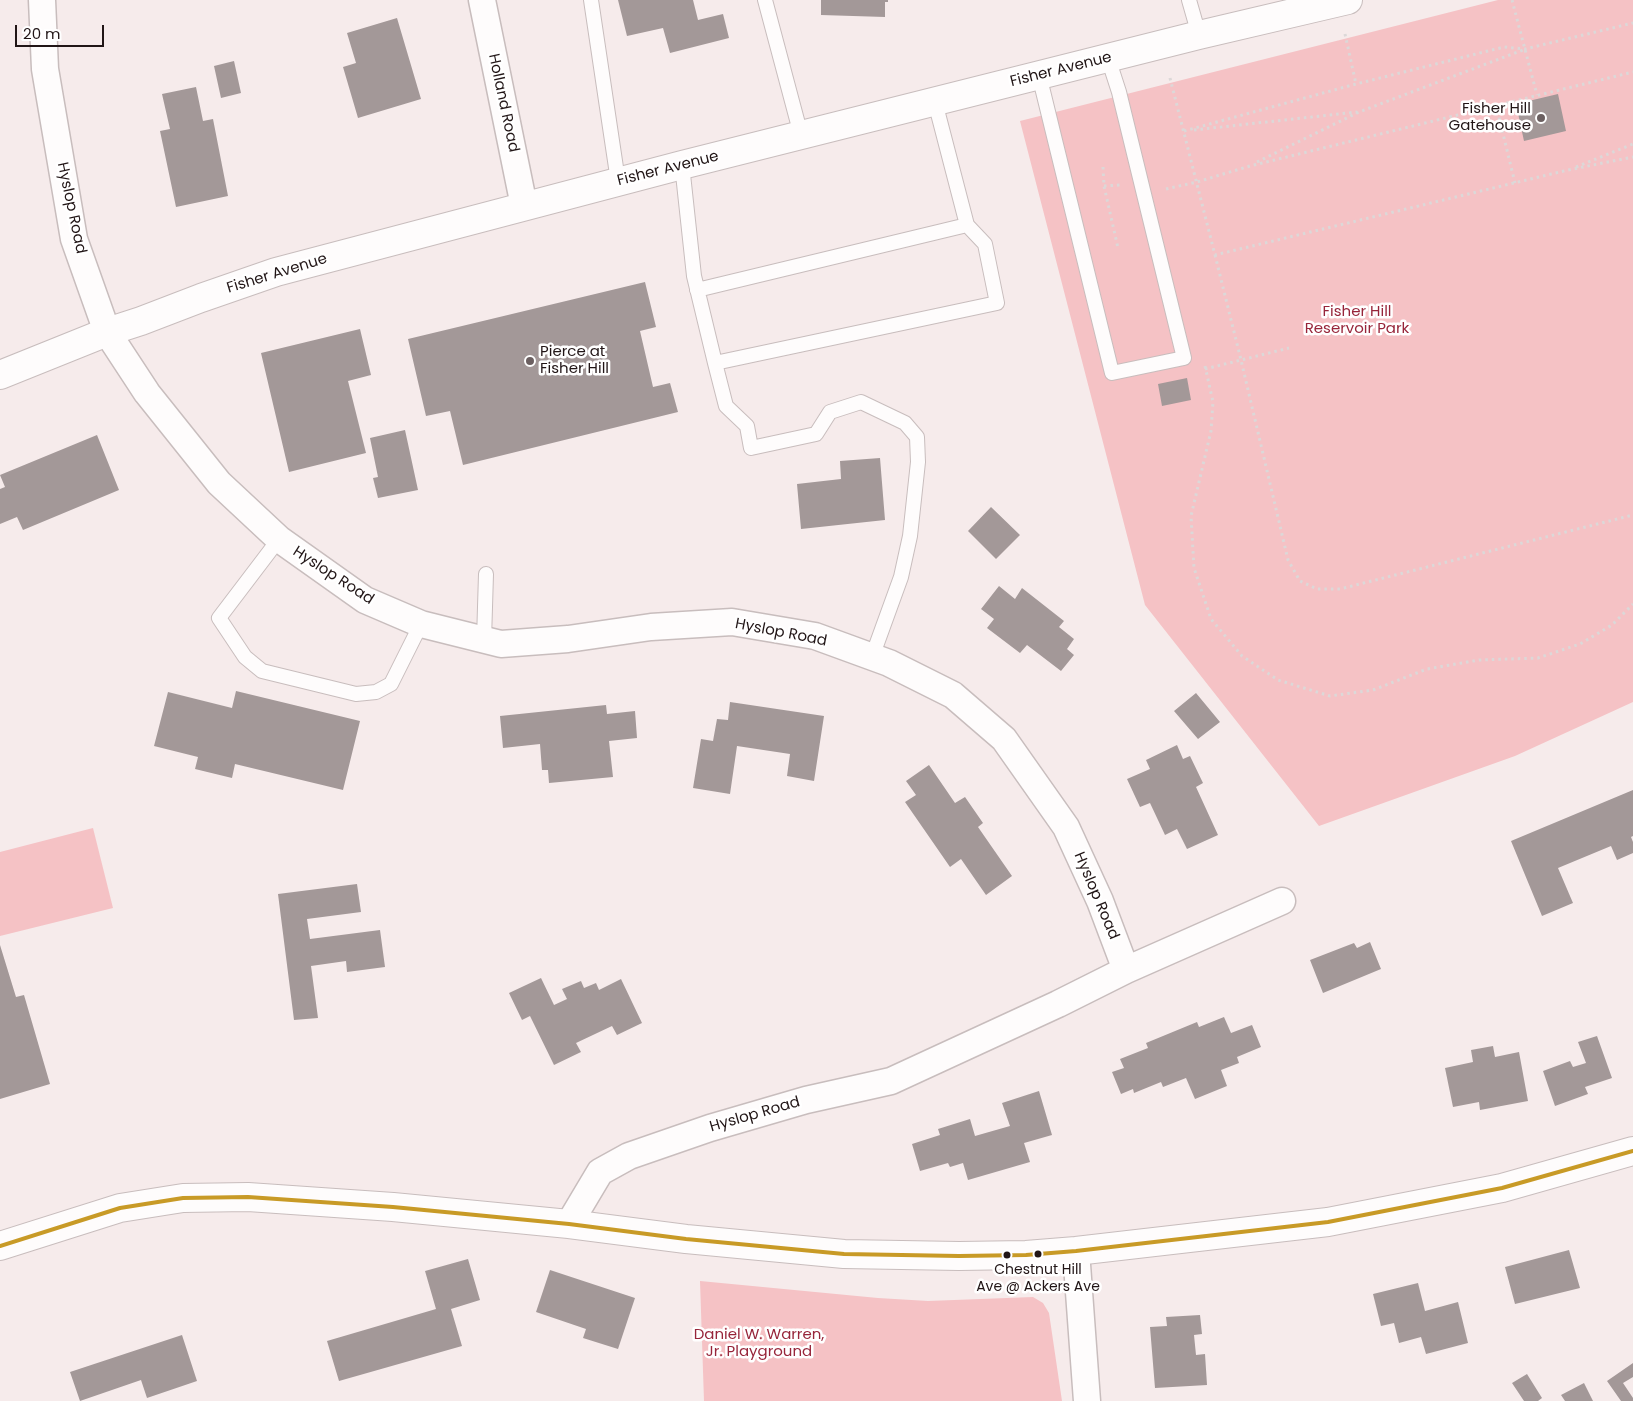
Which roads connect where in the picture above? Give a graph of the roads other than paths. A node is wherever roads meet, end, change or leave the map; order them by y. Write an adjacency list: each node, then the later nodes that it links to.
1 (42, 0): 17 (street, Hyslop Road)
2 (482, 0): 14 (street, Holland Road)
3 (591, 0): 13 (lane)
4 (764, 0): 11 (lane)
5 (1189, 0): 7 (lane)
6 (1348, 0): 7 (main road, Fisher Avenue)
7 (1199, 35): 8 (main road, Fisher Avenue)
8 (1108, 58): 9 (main road, Fisher Avenue); 9 (lane)
9 (1039, 75): 10 (main road, Fisher Avenue)
10 (935, 102): 11 (main road, Fisher Avenue); 15 (lane)
11 (801, 135): 12 (main road, Fisher Avenue)
12 (682, 165): 13 (main road, Fisher Avenue); 16 (lane)
13 (618, 181): 14 (main road, Fisher Avenue)
14 (524, 206): 17 (main road, Fisher Avenue)
15 (967, 225): 16 (lane); 18 (lane)
16 (697, 290): 18 (lane)
17 (107, 332): 19 (main road, Fisher Avenue); 20 (street, Hyslop Road)
18 (715, 363): 24 (lane)
19 (0, 375)
20 (278, 539): 22 (street, Hyslop Road); 22 (lane)
21 (486, 574): 23 (lane)
22 (421, 624): 23 (street, Hyslop Road)
23 (484, 640): 24 (street, Hyslop Road)
24 (872, 657): 26 (street, Hyslop Road)
25 (1282, 901): 26 (street)
26 (1126, 970): 28 (street, Hyslop Road)
27 (1633, 1151): 30 (main road)
28 (569, 1224): 29 (main road); 30 (main road)
29 (0, 1246)
30 (1076, 1251): 31 (street)
31 (1087, 1401)

